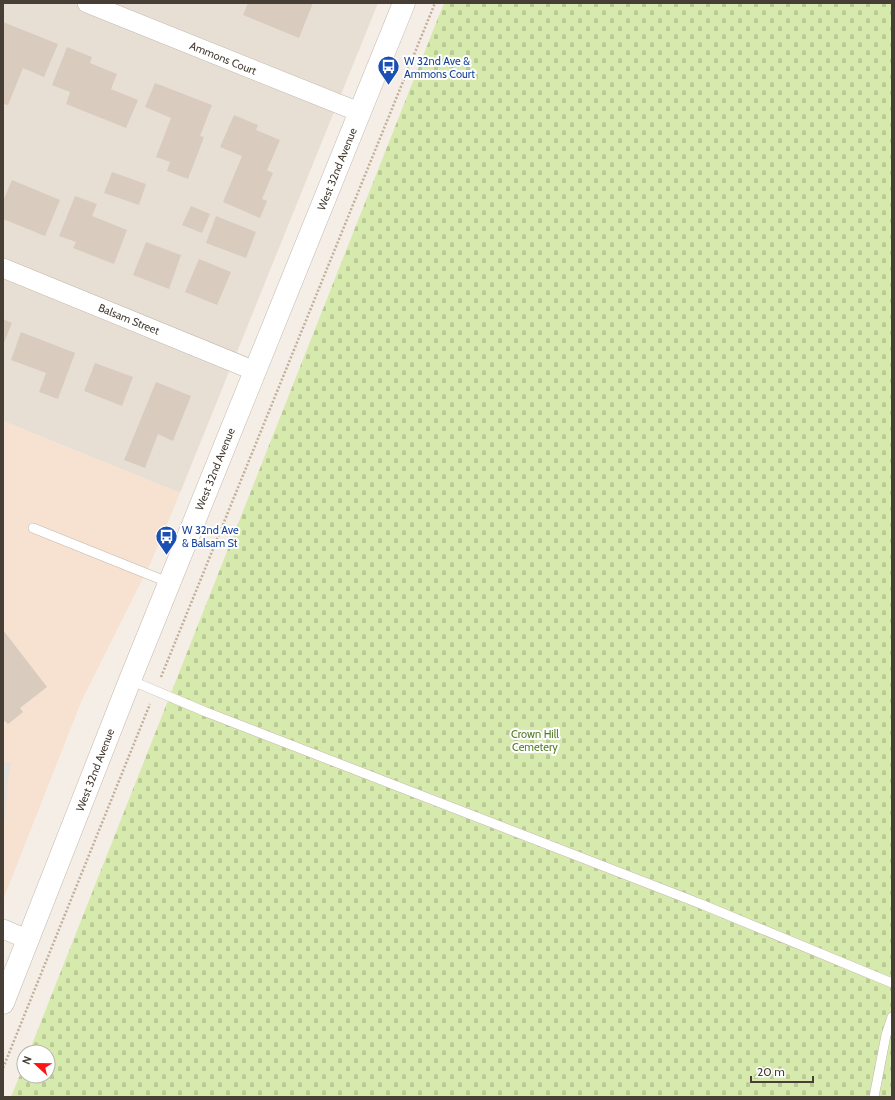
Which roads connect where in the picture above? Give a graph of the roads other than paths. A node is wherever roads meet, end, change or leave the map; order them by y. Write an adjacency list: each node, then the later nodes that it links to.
1 (87, 3): 3 (street, Ammons Court)
2 (404, 3): 3 (street, West 32nd Avenue)
3 (359, 112): 5 (street, West 32nd Avenue)
4 (3, 268): 5 (street, Balsam Street)
5 (255, 371): 7 (street, West 32nd Avenue)
6 (33, 528): 7 (lane)
7 (170, 583): 8 (street, West 32nd Avenue)
8 (130, 680): 10 (street, West 32nd Avenue); 12 (lane)
9 (3, 929): 10 (street)
10 (29, 940): 11 (street, West 32nd Avenue)
11 (9, 973): 13 (street, West 32nd Avenue)
12 (892, 983)
13 (3, 1003)
14 (892, 1017): 15 (lane)
15 (874, 1097)

